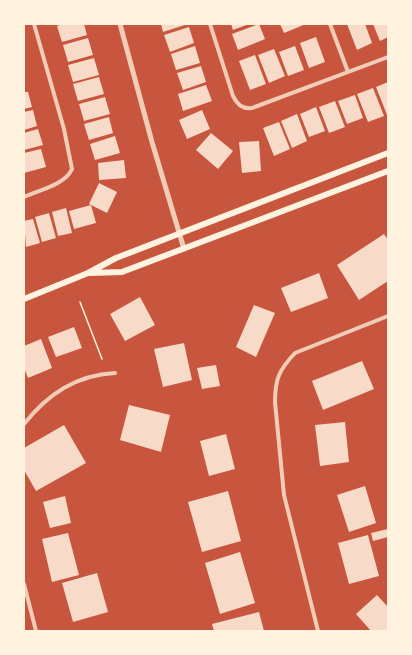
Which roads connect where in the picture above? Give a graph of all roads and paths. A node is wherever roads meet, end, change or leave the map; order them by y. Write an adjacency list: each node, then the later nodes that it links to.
1 (34, 24): 9 (street)
2 (120, 24): 10 (street)
3 (210, 24): 6 (street)
4 (330, 24): 6 (street)
5 (388, 57): 6 (street)
6 (348, 72)
7 (388, 153): 10 (main road)
8 (388, 171): 11 (main road)
9 (24, 196)
10 (180, 233): 11 (street); 12 (main road)
11 (184, 249): 12 (main road)
12 (88, 274): 13 (main road)
13 (24, 299)
14 (80, 302): 16 (path)
15 (388, 316): 21 (street)
16 (102, 359)
17 (115, 373): 18 (street)
18 (24, 424)
19 (24, 584): 20 (street)
20 (36, 631)
21 (318, 631)

